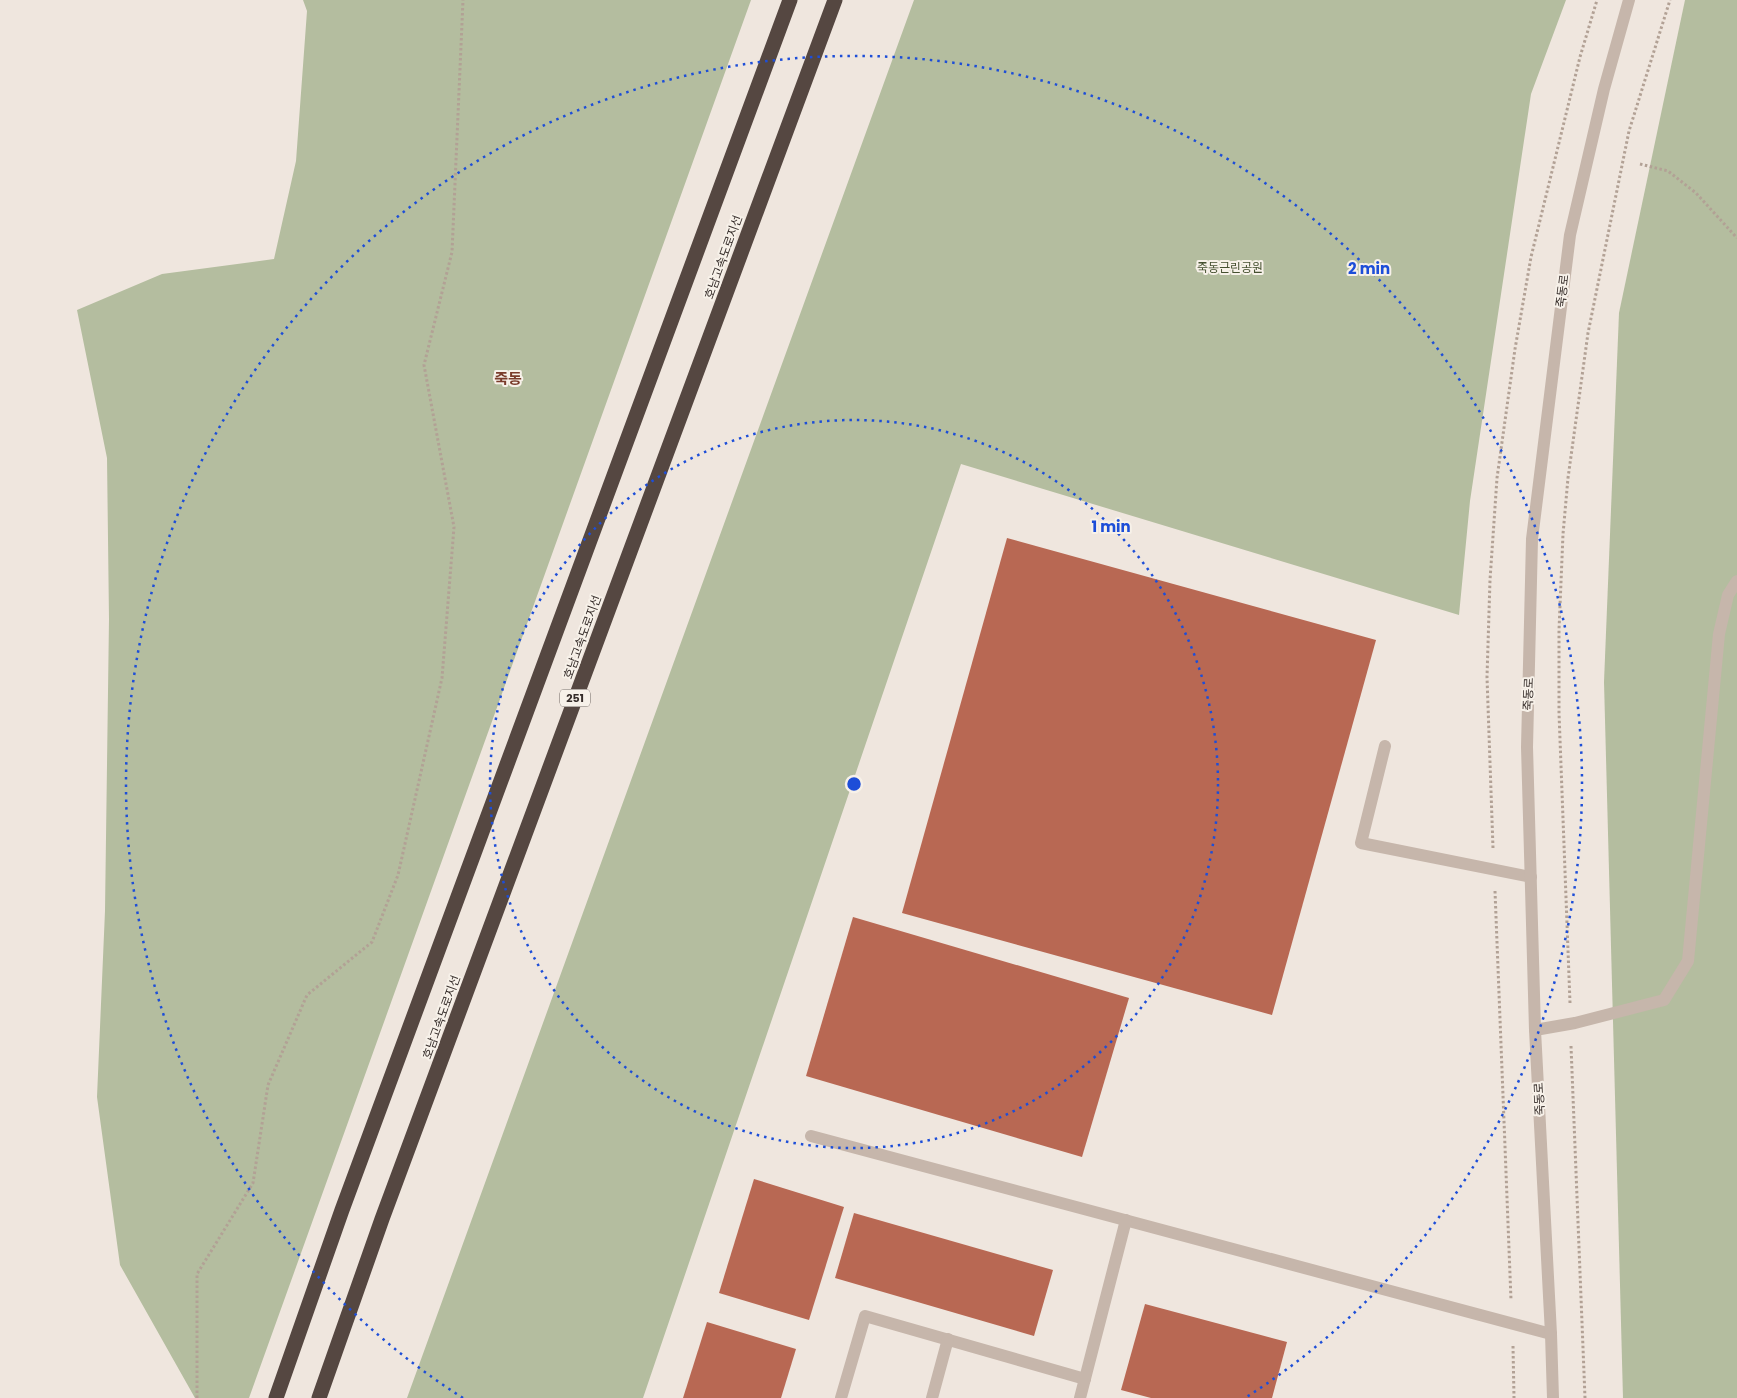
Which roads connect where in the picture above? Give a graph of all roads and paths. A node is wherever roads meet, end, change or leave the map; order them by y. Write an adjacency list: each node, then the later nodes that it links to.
1 (463, 0): 19 (path)
2 (790, 0): 20 (highway, 호남고속도로지선)
3 (835, 0): 21 (highway, 호남고속도로지선 / 251)
4 (1629, 0): 10 (street, 죽동로)
5 (1670, 0): 11 (path)
6 (1640, 164): 7 (path)
7 (1737, 238)
8 (1737, 581): 12 (street)
9 (1385, 746): 10 (street)
10 (1531, 877): 12 (street, 죽동로)
11 (1570, 1012)
12 (1535, 1030): 16 (street, 죽동로)
13 (1570, 1041): 26 (path)
14 (811, 1136): 15 (street)
15 (1126, 1220): 16 (street); 18 (street)
16 (1551, 1334): 25 (street, 죽동로)
17 (948, 1339): 18 (street); 22 (street); 23 (street)
18 (1085, 1379): 24 (street)
19 (197, 1398)
20 (276, 1398)
21 (319, 1398)
22 (841, 1398)
23 (932, 1398)
24 (1080, 1398)
25 (1553, 1398)
26 (1585, 1398)

